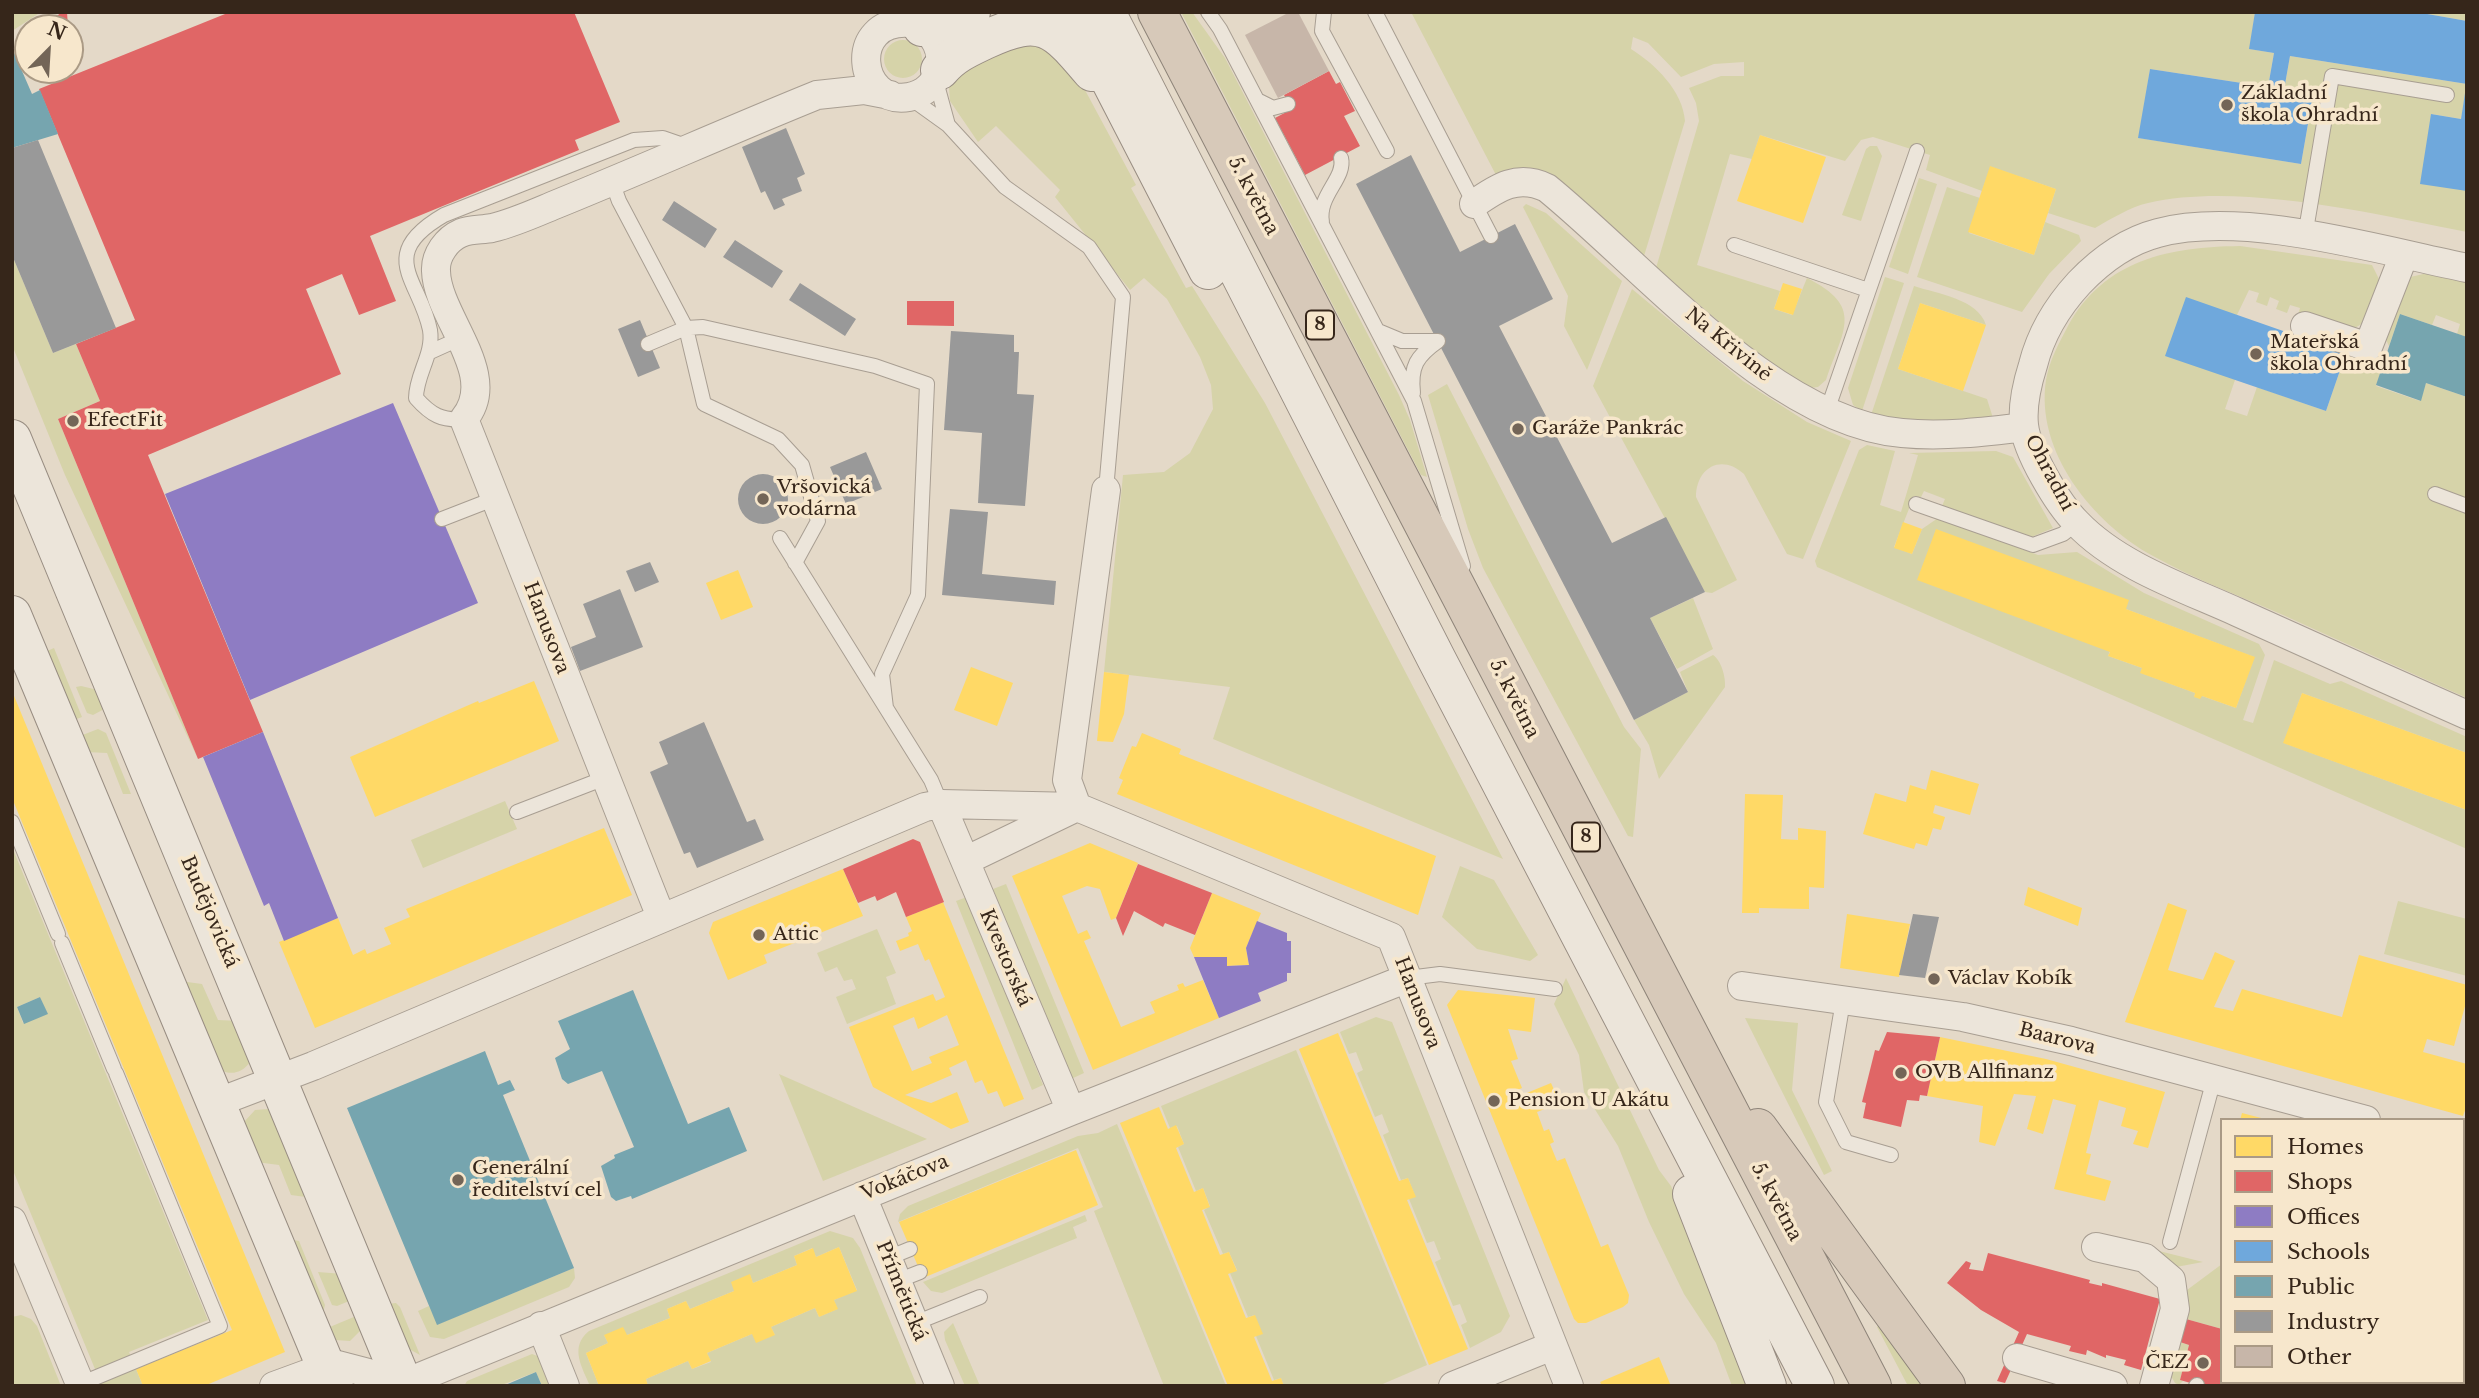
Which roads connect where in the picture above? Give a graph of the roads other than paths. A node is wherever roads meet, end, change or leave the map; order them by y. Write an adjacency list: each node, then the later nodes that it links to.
1 (861, 12): 12 (street)
2 (971, 12): 10 (main road)
3 (1075, 12): 19 (main road)
4 (1106, 12): 40 (main road)
5 (1157, 12): 56 (highway, 5. května / 8)
6 (1208, 12): 11 (lane)
7 (1223, 12): 11 (lane)
8 (1324, 12): 22 (lane)
9 (1375, 12): 26 (lane)
10 (908, 21): 12 (street); 13 (street)
11 (1220, 29): 17 (lane)
12 (868, 49): 14 (street); 16 (street)
13 (938, 75): 16 (street); 19 (main road); 20 (lane)
14 (817, 95): 16 (street); 21 (street)
15 (2447, 95): 29 (lane)
16 (900, 96): 20 (lane)
17 (1256, 99): 18 (lane); 27 (lane)
18 (1288, 104)
19 (1127, 114): 40 (main road)
20 (948, 125): 46 (lane)
21 (689, 148): 25 (street); 39 (lane)
22 (1387, 151)
23 (1917, 151): 33 (lane)
24 (1341, 158): 27 (lane)
25 (611, 179): 35 (lane); 37 (street)
26 (1474, 204): 28 (lane); 42 (street, Na Křivině)
27 (1322, 224): 36 (lane)
28 (1491, 236)
29 (2305, 236): 31 (street, Ohradní); 44 (street, Ohradní)
30 (1734, 245): 33 (lane)
31 (2404, 255): 32 (street, Ohradní); 34 (street)
32 (2467, 268)
33 (1868, 290): 42 (lane)
34 (2305, 326)
35 (686, 328): 38 (lane); 54 (lane); 57 (lane)
36 (1378, 331): 41 (lane); 41 (lane)
37 (461, 338): 39 (lane); 43 (street)
38 (648, 344)
39 (429, 352): 43 (lane)
40 (1286, 363): 70 (main road)
41 (1414, 401): 56 (lane)
42 (1828, 411): 44 (street, Na Křivině)
43 (464, 419): 48 (street, Hanusova)
44 (2024, 427): 52 (street, Ohradní)
45 (12, 439): 73 (main road, Budějovická)
46 (1106, 490): 61 (street)
47 (2435, 494): 50 (lane)
48 (496, 498): 51 (lane); 59 (street, Hanusova)
49 (1916, 504): 52 (lane)
50 (2467, 506)
51 (442, 519)
52 (2077, 523): 58 (street, Ohradní)
53 (780, 538): 54 (lane)
54 (795, 563): 57 (lane)
55 (12, 615): 74 (main road)
56 (1483, 638): 71 (highway, 5. května / 8)
57 (886, 708): 60 (lane)
58 (2467, 715)
59 (605, 778): 62 (lane); 65 (street, Hanusova)
60 (941, 804): 61 (street, Hanusova); 64 (street, Kvestorská); 65 (street, Hanusova)
61 (1076, 807): 64 (street); 66 (street, Hanusova)
62 (517, 812)
63 (12, 822): 90 (lane)
64 (967, 860): 75 (street, Kvestorská)
65 (661, 917): 73 (street, Hanusova)
66 (1408, 978): 68 (lane); 75 (street, Vokáčova); 86 (street, Hanusova)
67 (1742, 986): 69 (street, Baarova)
68 (1555, 989)
69 (1843, 1001): 72 (street, Baarova); 77 (lane)
70 (1625, 1019): 96 (main road); 97 (main road)
71 (1690, 1037): 98 (highway, 5. května / 8); 99 (highway)
72 (2214, 1079): 76 (street, Baarova); 80 (lane)
73 (278, 1080): 74 (street, Hanusova); 89 (main road, Budějovická)
74 (216, 1103): 88 (main road)
75 (1071, 1111): 78 (street, Vokáčova)
76 (2359, 1118)
77 (1891, 1155)
78 (862, 1196): 84 (street, Přímětická); 85 (street, Vokáčova)
79 (12, 1221): 82 (street)
80 (2170, 1242)
81 (2096, 1247): 101 (street)
82 (23, 1278): 90 (street)
83 (980, 1297): 84 (lane)
84 (915, 1323): 93 (street, Přímětická)
85 (541, 1326): 89 (street, Vokáčova); 92 (street)
86 (1552, 1346): 94 (street); 95 (street, Hanusova)
87 (2017, 1358): 100 (street)
88 (330, 1375): 89 (street); 91 (street)
89 (402, 1384)
90 (80, 1385)
91 (274, 1386)
92 (565, 1386)
93 (940, 1386)
94 (1453, 1386)
95 (1569, 1386)
96 (1767, 1386)
97 (1815, 1386)
98 (1872, 1386)
99 (1946, 1386)
100 (2113, 1386)
101 (2154, 1386)

